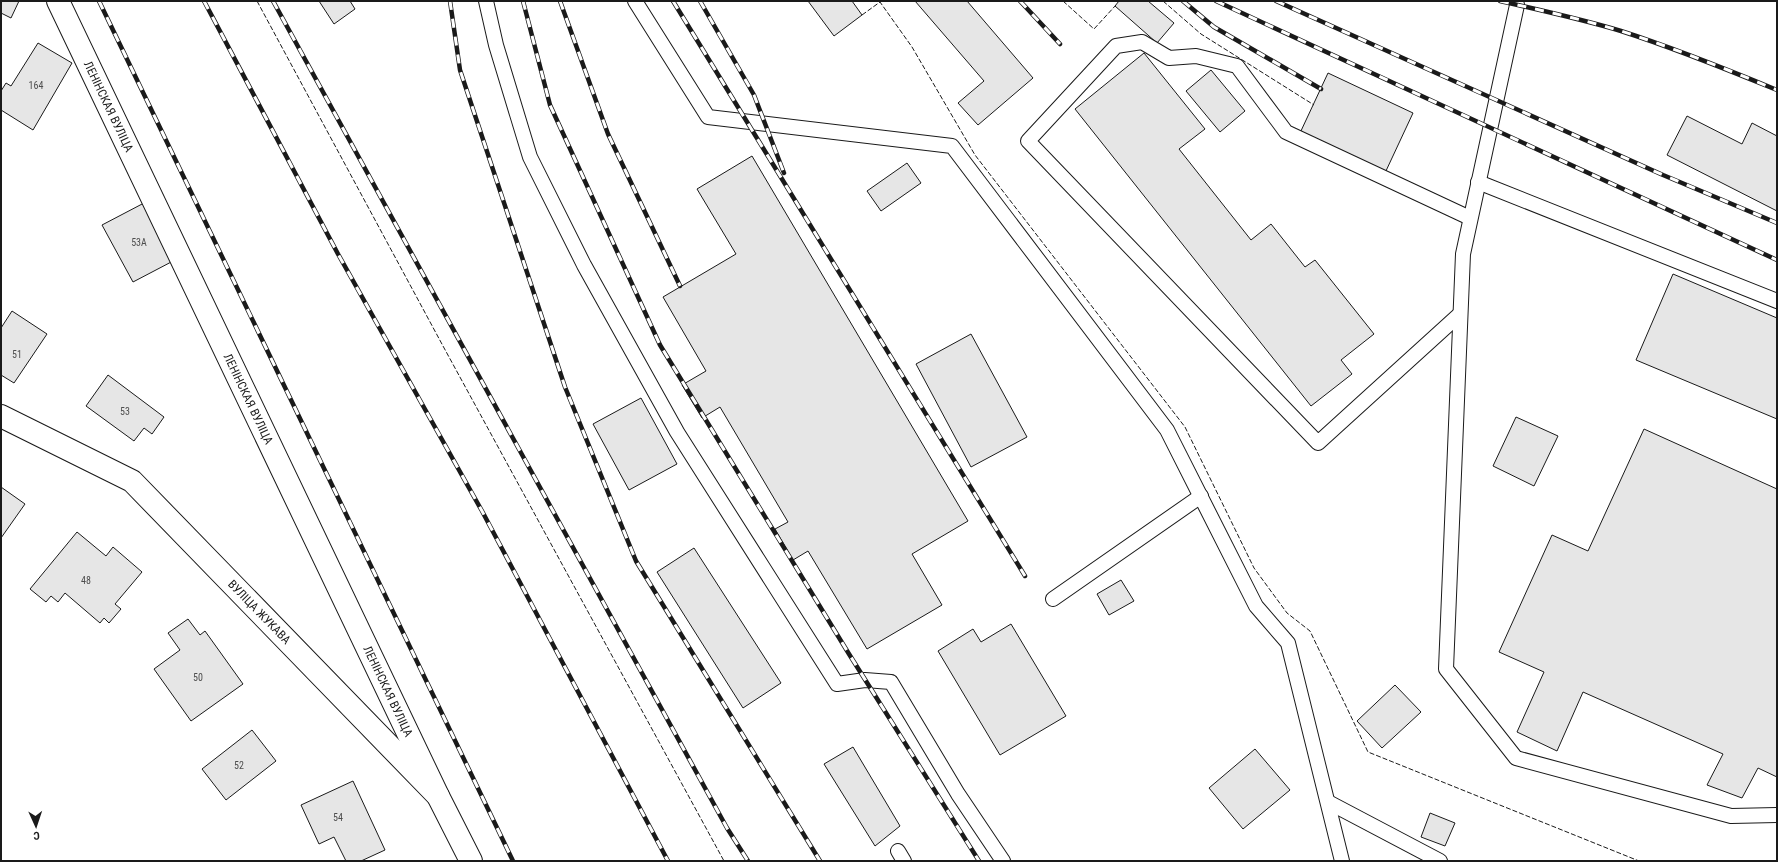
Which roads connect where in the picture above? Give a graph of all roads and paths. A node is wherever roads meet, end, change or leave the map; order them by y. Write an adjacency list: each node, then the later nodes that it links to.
1 (58, 1): 12 (street, ЛЕНІНСКАЯ ВУЛІЦА)
2 (486, 1): 16 (lane)
3 (635, 1): 10 (lane)
4 (1516, 1): 5 (lane)
5 (1478, 182): 6 (lane); 7 (lane)
6 (1470, 218): 8 (lane); 8 (lane)
7 (1777, 301)
8 (1460, 314): 14 (lane)
9 (1, 416): 12 (street, ВУЛІЦА ЖУКАВА)
10 (1201, 496): 11 (lane); 13 (lane)
11 (1053, 599)
12 (438, 796): 15 (street, ВУЛІЦА ЖУКАВА)
13 (1328, 802): 17 (lane); 18 (lane)
14 (1777, 815)
15 (471, 861)
16 (1003, 861)
17 (1342, 861)
18 (1440, 861)

